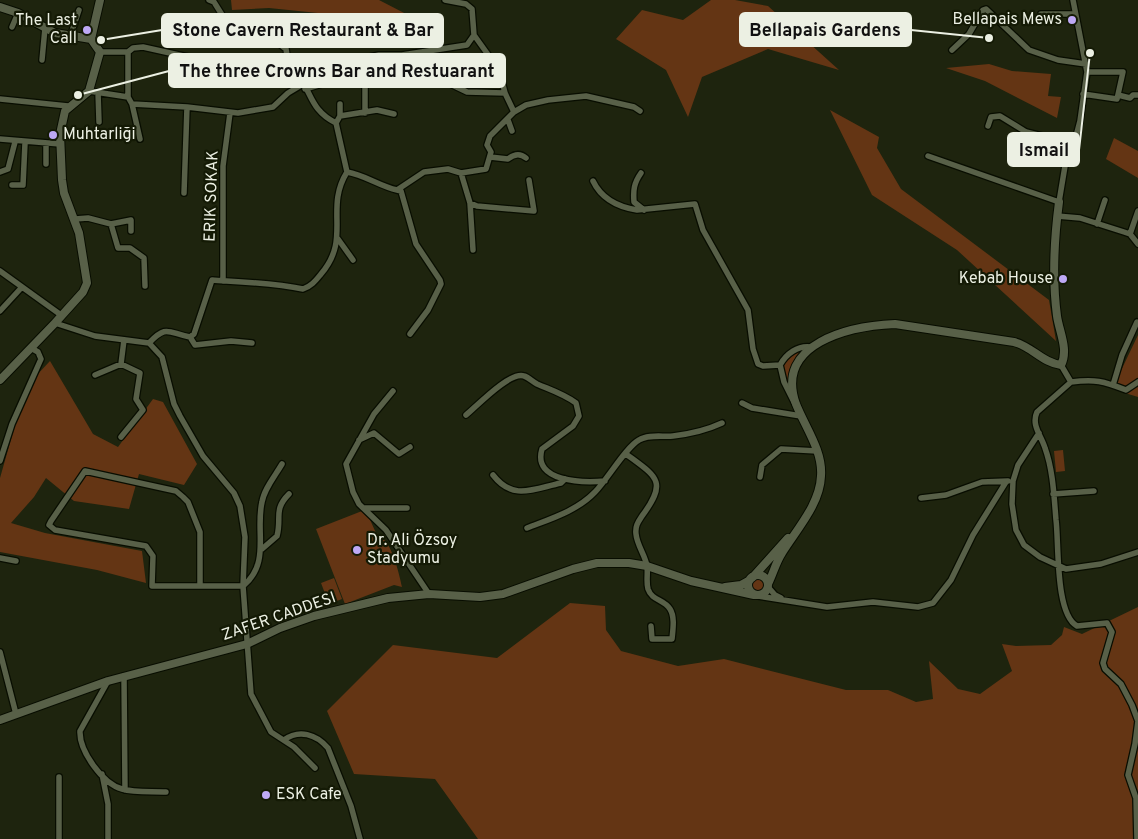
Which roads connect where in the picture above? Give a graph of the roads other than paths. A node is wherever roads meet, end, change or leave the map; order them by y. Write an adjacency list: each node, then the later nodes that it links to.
1 (100, 0): 15 (street)
2 (209, 0): 10 (street)
3 (445, 0): 13 (street)
4 (1073, 0): 9 (street)
5 (0, 7): 7 (street)
6 (79, 10): 14 (street)
7 (18, 13): 11 (street); 12 (street)
8 (1041, 14): 9 (street)
9 (1075, 14): 22 (street)
10 (224, 18): 16 (street); 26 (street)
11 (12, 27)
12 (45, 28): 14 (street); 21 (street)
13 (474, 35): 26 (street); 29 (street)
14 (70, 37): 15 (street)
15 (91, 39): 18 (street)
16 (224, 42)
17 (952, 50): 22 (street)
18 (100, 52): 19 (street); 27 (street)
19 (128, 52): 20 (street); 32 (street)
20 (197, 59)
21 (42, 60)
22 (1086, 64): 23 (street)
23 (1087, 72): 30 (street); 33 (street)
24 (365, 78): 42 (street)
25 (444, 81): 29 (street)
26 (304, 86): 41 (street); 47 (street)
27 (89, 90): 28 (street); 37 (street)
28 (98, 92): 32 (street); 46 (street)
29 (505, 92): 40 (street)
30 (1083, 94): 33 (street); 56 (street)
31 (1138, 95): 33 (street)
32 (128, 97): 35 (street)
33 (1118, 97)
34 (0, 99): 37 (street)
35 (132, 104): 38 (street); 51 (street)
36 (340, 104): 44 (street)
37 (68, 106): 55 (street)
38 (188, 107): 41 (street); 69 (street)
39 (640, 110): 40 (street)
40 (514, 112): 45 (street)
41 (230, 113): 86 (street, ERIK SOKAK)
42 (365, 113): 43 (street); 44 (street)
43 (394, 114)
44 (340, 116): 47 (street)
45 (508, 120): 49 (street); 58 (street)
46 (99, 122)
47 (336, 123): 61 (street)
48 (988, 126): 56 (street)
49 (512, 131)
50 (0, 139): 52 (street)
51 (140, 140)
52 (15, 142): 53 (street); 62 (street)
53 (25, 143): 54 (street); 67 (street)
54 (46, 144): 55 (street); 60 (street)
55 (60, 144): 76 (street)
56 (1074, 144): 71 (street)
57 (928, 156): 71 (street)
58 (490, 157): 59 (street); 63 (street)
59 (526, 158)
60 (46, 164)
61 (347, 169): 68 (street); 81 (street)
62 (0, 172)
63 (461, 173): 68 (street); 72 (street)
64 (642, 173): 73 (street)
65 (529, 180): 72 (street)
66 (593, 181): 73 (street)
67 (12, 185)
68 (398, 190): 92 (street)
69 (184, 192)
70 (1105, 200): 78 (street)
71 (1059, 202): 75 (street)
72 (470, 203): 83 (street)
73 (644, 210): 100 (street)
74 (1138, 211): 80 (street)
75 (1057, 216): 78 (street); 101 (street)
76 (75, 219): 77 (street); 90 (street)
77 (111, 224): 79 (street); 87 (street)
78 (1097, 224): 80 (street)
79 (131, 231)
80 (1130, 234): 82 (street)
81 (338, 239): 84 (street); 86 (street)
82 (1138, 244)
83 (474, 250)
84 (354, 260)
85 (0, 271): 88 (street)
86 (223, 281): 93 (street)
87 (145, 286)
88 (22, 287): 89 (street); 90 (street)
89 (0, 311)
90 (58, 319): 94 (street); 97 (street)
91 (1136, 322): 106 (street)
92 (410, 334)
93 (190, 337): 95 (street); 96 (street)
94 (124, 340): 95 (street); 99 (street)
95 (149, 343): 144 (street)
96 (252, 343)
97 (32, 348): 103 (street); 119 (street)
98 (811, 348): 100 (street); 101 (street); 109 (street)
99 (121, 364): 102 (street); 114 (street)
100 (780, 365): 109 (street)
101 (1062, 365): 104 (street)
102 (95, 375)
103 (0, 380)
104 (1071, 382): 106 (street); 113 (street)
105 (1138, 382): 106 (street)
106 (1113, 385)
107 (393, 391): 115 (street)
108 (742, 402): 111 (street)
109 (797, 406): 111 (street)
110 (466, 415): 123 (street)
111 (801, 416): 117 (street)
112 (722, 424): 118 (street)
113 (1039, 433): 125 (street); 129 (street)
114 (121, 437)
115 (359, 440): 116 (street); 131 (street)
116 (410, 447)
117 (817, 451): 122 (street); 134 (street)
118 (626, 454): 124 (street); 140 (street)
119 (0, 461)
120 (282, 464): 135 (street)
121 (493, 475): 123 (street)
122 (760, 478)
123 (565, 479): 124 (street)
124 (604, 481): 133 (street)
125 (1013, 481): 126 (street); 139 (street)
126 (1006, 482): 130 (street); 148 (street, ZAFER CADDESI)
127 (1094, 491): 129 (street)
128 (289, 494): 135 (street)
129 (1053, 494): 139 (street)
130 (921, 498)
131 (364, 508): 132 (street); 146 (street)
132 (407, 508)
133 (527, 528)
134 (794, 533): 141 (street); 143 (street)
135 (262, 549): 144 (street)
136 (1138, 552): 139 (street)
137 (0, 558): 138 (street)
138 (16, 561)
139 (1059, 565): 165 (street)
140 (647, 566): 145 (street, ZAFER CADDESI); 146 (street, ZAFER CADDESI); 149 (street)
141 (751, 578): 143 (street); 145 (street, ZAFER CADDESI); 147 (street)
142 (200, 585): 142 (street); 144 (street)
143 (768, 585): 147 (street); 148 (street)
144 (243, 586): 150 (street)
145 (718, 587): 147 (street, ZAFER CADDESI)
146 (429, 594): 150 (street, ZAFER CADDESI)
147 (756, 595): 148 (street, ZAFER CADDESI)
148 (788, 600)
149 (651, 626)
150 (247, 644): 152 (street, ZAFER CADDESI); 156 (street)
151 (0, 652): 154 (street)
152 (124, 676): 153 (street, ZAFER CADDESI); 160 (street)
153 (108, 681): 154 (street, ZAFER CADDESI); 158 (street)
154 (16, 714): 155 (street, ZAFER CADDESI)
155 (0, 720)
156 (284, 740): 157 (street); 164 (street)
157 (315, 768)
158 (102, 774): 160 (street); 163 (street)
159 (59, 777): 162 (street)
160 (125, 790): 161 (street)
161 (166, 792)
162 (59, 839)
163 (108, 839)
164 (360, 839)
165 (1138, 839)

